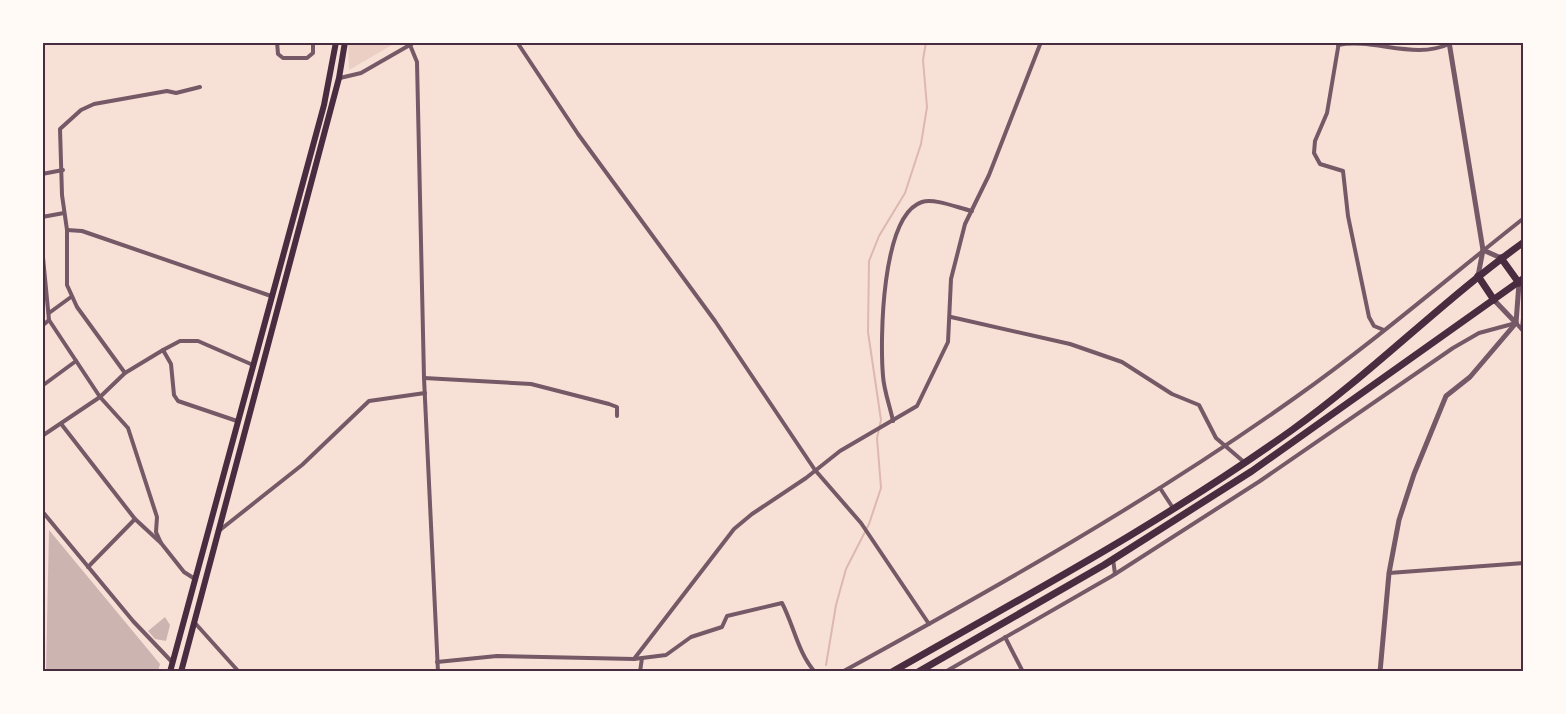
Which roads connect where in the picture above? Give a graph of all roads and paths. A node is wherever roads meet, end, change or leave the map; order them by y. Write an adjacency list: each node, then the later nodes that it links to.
1 (277, 42): 2 (street)
2 (313, 42)
3 (336, 42): 28 (main road)
4 (345, 42): 11 (main road)
5 (415, 42): 10 (street)
6 (517, 42): 53 (street)
7 (1041, 42): 15 (street)
8 (1338, 43): 9 (street); 36 (street)
9 (1449, 43): 22 (street)
10 (410, 45): 11 (street); 42 (street)
11 (339, 78): 59 (main road)
12 (200, 87): 13 (street)
13 (63, 170): 14 (street); 16 (street)
14 (42, 174)
15 (972, 211): 32 (street); 48 (street)
16 (64, 213): 17 (street); 19 (street)
17 (42, 217)
18 (1524, 218): 22 (street)
19 (67, 230): 27 (street); 28 (street)
20 (1524, 242): 23 (highway)
21 (42, 247): 24 (street)
22 (1483, 250): 23 (street); 25 (street); 36 (street)
23 (1501, 258): 25 (highway); 26 (highway)
24 (43, 274): 31 (street)
25 (1478, 276): 29 (highway); 52 (highway)
26 (1522, 280): 29 (highway); 34 (street)
27 (71, 297): 31 (street); 41 (street)
28 (272, 297): 40 (main road)
29 (1494, 300): 34 (street); 61 (highway)
30 (1524, 308): 37 (street)
31 (49, 313): 33 (street)
32 (951, 317): 48 (street); 51 (street)
33 (49, 320): 35 (street); 39 (street)
34 (1516, 323): 37 (street); 64 (street); 65 (street)
35 (42, 326)
36 (1385, 330): 51 (street)
37 (1523, 331)
38 (163, 350): 40 (street); 41 (street); 47 (street)
39 (76, 361): 43 (street); 45 (street)
40 (253, 365): 47 (main road)
41 (125, 373): 45 (street)
42 (424, 378): 44 (street); 46 (street)
43 (42, 386)
44 (425, 393): 59 (street); 74 (street)
45 (100, 397): 49 (street); 60 (street)
46 (617, 416)
47 (237, 421): 66 (main road)
48 (893, 421): 53 (street)
49 (62, 425): 50 (street); 57 (street)
50 (42, 436)
51 (1224, 446): 52 (street); 54 (street)
52 (1244, 462): 55 (highway)
53 (815, 470): 70 (street); 73 (street)
54 (1160, 488): 55 (street); 70 (street)
55 (1173, 508): 83 (highway)
56 (43, 512): 58 (street); 63 (street)
57 (135, 519): 60 (street); 63 (street)
58 (42, 527)
59 (216, 532): 69 (main road)
60 (161, 543): 66 (street)
61 (1113, 559): 64 (street); 67 (highway)
62 (1524, 563): 65 (street)
63 (88, 567): 75 (street)
64 (1115, 573): 68 (street)
65 (1389, 573): 87 (street)
66 (196, 579): 75 (main road)
67 (1056, 593): 68 (street); 84 (highway)
68 (1068, 601): 71 (street)
69 (194, 622): 77 (main road); 78 (street)
70 (929, 624): 82 (street)
71 (1005, 638): 85 (street); 86 (street)
72 (642, 658): 73 (street); 80 (street); 81 (street)
73 (634, 659): 74 (street)
74 (437, 662): 79 (street)
75 (173, 663): 76 (main road)
76 (170, 672)
77 (181, 672)
78 (239, 672)
79 (438, 672)
80 (640, 672)
81 (815, 672)
82 (842, 672)
83 (892, 672)
84 (918, 672)
85 (945, 672)
86 (1023, 672)
87 (1380, 672)

